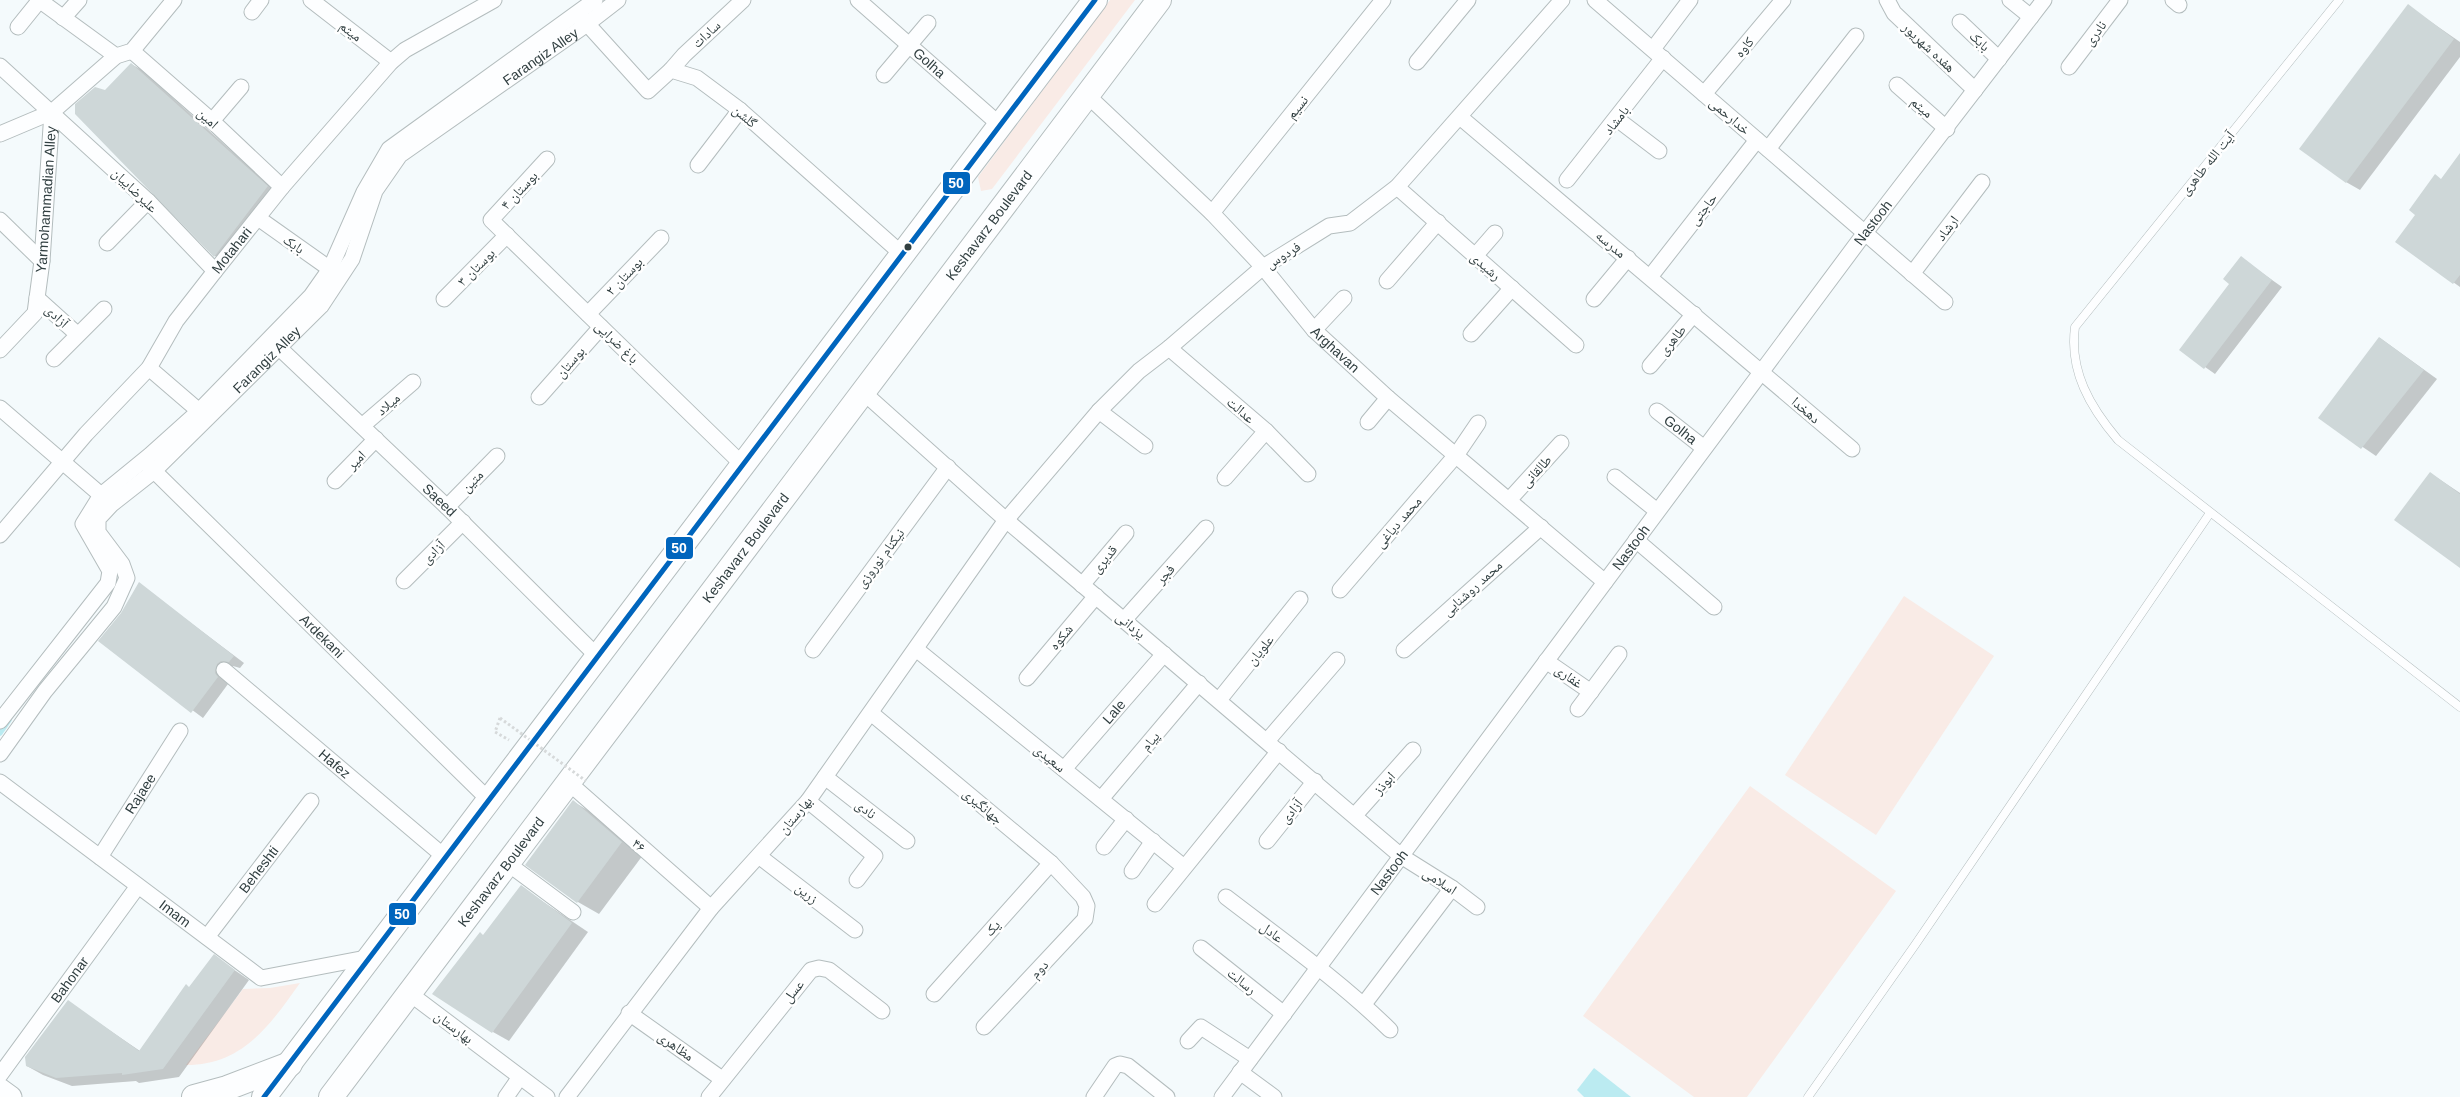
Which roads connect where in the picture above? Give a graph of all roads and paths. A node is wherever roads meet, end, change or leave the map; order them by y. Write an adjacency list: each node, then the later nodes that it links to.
1 (39, 0): 24 (street); 28 (street)
2 (78, 0): 24 (street)
3 (174, 0): 31 (street)
4 (311, 0): 35 (street, میثم)
5 (494, 0): 35 (street, Motahari)
6 (595, 0): 25 (street)
7 (618, 0): 25 (street, Farangiz Alley)
8 (743, 0): 38 (street, سادات)
9 (858, 0): 30 (street, Golha)
10 (1095, 0): 51 (main road)
11 (1159, 0): 45 (main road, Keshavarz Boulevard)
12 (1383, 0): 63 (street, نسیم)
13 (1468, 0): 36 (street)
14 (1562, 0): 48 (street, فردوس)
15 (1595, 0): 32 (street, خدارحمی)
16 (1690, 0): 32 (street, بامشاد)
17 (1783, 0): 44 (street, کاوه)
18 (1887, 0): 43 (street, هفده شهریور)
19 (2010, 0): 23 (street)
20 (2044, 0): 23 (street, Nastooh)
21 (2120, 0): 37 (street, نادری)
22 (2338, 0): 135 (lane, آیت الله طاهری)
23 (2031, 17): 34 (street, Nastooh)
24 (63, 18): 33 (street)
25 (584, 20): 38 (street); 78 (street); 96 (street, Farangiz Alley)
26 (1960, 22): 34 (street, بابک)
27 (928, 23): 30 (street)
28 (18, 27)
29 (1856, 36): 54 (street, حاجتی)
30 (909, 45): 40 (street); 51 (street, Golha)
31 (132, 51): 33 (street, Yarmohammadian Alley); 50 (street, امین)
32 (1658, 54): 44 (street, خدارحمی); 49 (street, بامشاد)
33 (116, 56): 47 (street, Yarmohammadian Alley)
34 (1999, 59): 43 (street, Nastooh)
35 (391, 62): 60 (street, Motahari)
36 (1417, 62)
37 (2069, 67)
38 (671, 70): 46 (street, گلشن)
39 (2, 73): 47 (street, علیرضاییان)
40 (884, 75)
41 (1897, 85): 52 (street, میثم)
42 (241, 88): 50 (street)
43 (1975, 90): 52 (street, Nastooh)
44 (1704, 94): 54 (street, خدارحمی)
45 (1087, 95): 63 (street, Arghavan); 105 (main road, Keshavarz Boulevard)
46 (740, 110): 57 (street); 73 (street, گلشن)
47 (52, 112): 53 (street); 62 (street, علیرضاییان); 76 (street, Yarmohammadian Alley)
48 (1460, 117): 61 (street, فردوس); 75 (street, مدرسه)
49 (1618, 119): 55 (street); 58 (street, بامشاد)
50 (212, 121): 60 (street, امین)
51 (1000, 125): 73 (main road)
52 (1947, 129): 69 (street, Nastooh)
53 (0, 134)
54 (1762, 145): 69 (street, خدارحمی); 81 (street, حاجتی)
55 (1659, 151)
56 (546, 160): 66 (street, بوستان ۴)
57 (698, 166)
58 (1567, 180)
59 (1982, 182): 80 (street, ارشاد)
60 (282, 187): 64 (street, Motahari)
61 (1397, 187): 67 (street, رشیدی); 77 (street, فردوس)
62 (148, 201): 72 (street); 79 (street, علیرضاییان)
63 (1212, 213): 77 (street, Arghavan)
64 (258, 218): 78 (street, بابک); 79 (street, Motahari)
65 (0, 220): 76 (street)
66 (491, 220): 70 (street, باغ ضرایی)
67 (1438, 222): 74 (street, رشیدی); 82 (street)
68 (1495, 233): 74 (street)
69 (1864, 234): 80 (street, خدارحمی); 103 (street, Nastooh)
70 (507, 235): 86 (street, بوستان ۳); 90 (street, باغ ضرایی)
71 (661, 238): 90 (street, بوستان ۲)
72 (107, 243)
73 (902, 254): 125 (main road)
74 (1475, 256): 83 (street, رشیدی)
75 (1628, 258): 81 (street, مدرسه); 87 (street)
76 (42, 261): 84 (street, Yarmohammadian Alley)
77 (1264, 267): 93 (street, Arghavan); 98 (street, فردوس)
78 (330, 269): 96 (street)
79 (215, 271): 102 (street, Motahari)
80 (1912, 274): 88 (street, خدارحمی)
81 (1650, 277): 91 (street, مدرسه)
82 (1387, 281)
83 (1512, 288): 95 (street); 97 (street, رشیدی)
84 (37, 298): 94 (street, آزادی); 99 (street, Yarmohammadian Alley)
85 (1344, 298): 93 (street)
86 (444, 299)
87 (1594, 300)
88 (1945, 302)
89 (104, 308): 94 (street)
90 (588, 314): 92 (street, باغ ضرایی)
91 (1694, 314): 101 (street, طاهری); 103 (street, مدرسه)
92 (601, 327): 106 (street, بوستان); 125 (street, باغ ضرایی)
93 (1314, 330): 107 (street, Arghavan)
94 (77, 334): 100 (street)
95 (1471, 334)
96 (274, 343): 109 (street); 114 (street, Saeed); 124 (street, Farangiz Alley)
97 (1576, 345)
98 (1169, 348): 111 (street, فردوس); 115 (street, عدالت)
99 (0, 350)
100 (54, 359)
101 (1650, 366)
102 (149, 368): 109 (street); 123 (street, Motahari)
103 (1761, 371): 119 (street, Nastooh); 120 (street, دهخدا)
104 (413, 382): 114 (street, میلاد)
105 (862, 392): 126 (street, یزدانی); 178 (main road, Keshavarz Boulevard)
106 (539, 398)
107 (1388, 398): 112 (street); 121 (street, Arghavan)
108 (0, 408): 123 (street)
109 (199, 411): 124 (street)
110 (1657, 411): 119 (street, Golha)
111 (1100, 412): 118 (street); 136 (street, فردوس)
112 (1368, 422)
113 (1478, 423): 121 (street, محمد دیاغی)
114 (362, 426): 116 (street, Saeed)
115 (1266, 432): 127 (street); 129 (street, عدالت)
116 (376, 439): 130 (street, امیر); 133 (street, Saeed)
117 (1561, 443): 132 (street, طالقانی)
118 (1145, 446)
119 (1704, 448): 134 (street, Nastooh)
120 (1852, 449)
121 (1457, 454): 132 (street, Arghavan); 146 (street, محمد دیاغی)
122 (496, 456): 133 (street, متین)
123 (62, 463): 131 (street); 141 (street, Motahari)
124 (147, 465): 131 (street); 173 (street, Farangiz Alley); 180 (street, Ardekani)
125 (743, 465): 156 (main road)
126 (948, 467): 136 (street, یزدانی); 152 (street, نیکنام نوروزی)
127 (1308, 474)
128 (1616, 477): 134 (street)
129 (1225, 478)
130 (336, 481)
131 (101, 495): 167 (street)
132 (1510, 499): 138 (street, Arghavan)
133 (447, 507): 137 (street, Saeed)
134 (1657, 511): 142 (street, Nastooh)
135 (2210, 513): 164 (lane); 239 (lane)
136 (1006, 520): 145 (street, یزدانی); 151 (street, بهارستان)
137 (463, 522): 143 (street, آزادی); 156 (street, Saeed)
138 (1541, 526): 144 (street, Arghavan); 153 (street, محمد روشنایی)
139 (1206, 528): 150 (street, فجر)
140 (1126, 533): 145 (street, قدیری)
141 (0, 535)
142 (1636, 540): 144 (street, Nastooh); 149 (street)
143 (404, 581)
144 (1605, 582): 158 (street, Nastooh)
145 (1082, 585): 147 (street, یزدانی)
146 (1340, 590)
147 (1096, 596): 150 (street, یزدانی); 160 (street, شکوه)
148 (1300, 600): 163 (street, علویان)
149 (1714, 606)
150 (1124, 620): 154 (street, یزدانی)
151 (916, 649): 166 (street, بهارستان); 174 (street, سعیدی)
152 (813, 650)
153 (1404, 650)
154 (1164, 654): 161 (street, یزدانی); 174 (street, Lale)
155 (1619, 654): 162 (street, غفاری)
156 (598, 657): 180 (main road)
157 (1337, 660): 170 (street)
158 (1546, 661): 162 (street, غفاری); 189 (street, Nastooh)
159 (224, 670): 192 (street, Hafez)
160 (1027, 678)
161 (1199, 683): 163 (street, یزدانی); 179 (street, پیام)
162 (1591, 692): 165 (street, غفاری)
163 (1219, 700): 170 (street, یزدانی)
164 (2460, 707)
165 (1578, 709)
166 (870, 713): 175 (street, بهارستان); 194 (street, جهانگیری)
167 (1, 718)
168 (180, 731): 190 (street, Rajaee)
169 (495, 732): 178 (path, bridge)
170 (1267, 741): 172 (street, یزدانی)
171 (1413, 750): 183 (street, ابوذز)
172 (1279, 751): 176 (street, یزدانی); 195 (street)
173 (0, 754)
174 (1064, 769): 179 (street, سعیدی)
175 (825, 777): 182 (street, بهارستان); 185 (street, نادی)
176 (1315, 781): 183 (street, یزدانی); 187 (street, آزادی)
177 (0, 782): 190 (street, Imam)
178 (577, 782): 193 (main road, Keshavarz Boulevard); 203 (street, ۴۶)
179 (1101, 799): 184 (street, سعیدی)
180 (489, 800): 192 (main road)
181 (311, 801): 207 (street, Beheshti)
182 (808, 802): 191 (street, بهارستان); 197 (street)
183 (1355, 815): 189 (street, یزدانی)
184 (1126, 820): 186 (street, سعیدی); 188 (street)
185 (907, 841)
186 (1153, 841): 195 (street, سعیدی); 196 (street)
187 (1266, 841)
188 (1104, 848)
189 (1401, 856): 199 (street, اسلامی); 210 (street, Nastooh)
190 (100, 857): 198 (street, Imam)
191 (760, 857): 203 (street, بهارستان); 206 (street, زرین)
192 (446, 858): 209 (main road)
193 (507, 863): 205 (street); 211 (main road, Keshavarz Boulevard)
194 (1051, 863): 202 (street, جهانگیری); 212 (street, یک)
195 (1184, 867): 201 (street)
196 (1132, 871)
197 (857, 880)
198 (138, 886): 207 (street, Imam); 223 (street, Bahonar)
199 (1452, 888): 204 (street, اسلامی); 213 (street)
200 (1226, 897): 210 (street, عادل)
201 (1155, 904)
202 (1087, 906): 217 (street, دوم)
203 (711, 908): 215 (street, بهارستان)
204 (1477, 908)
205 (573, 912)
206 (855, 930)
207 (207, 937): 209 (street, Imam)
208 (1201, 948): 216 (street, رسالت)
209 (371, 957): 221 (main road)
210 (1318, 967): 213 (street, عادل); 216 (street, Nastooh)
211 (409, 993): 224 (street, بهارستان); 230 (main road, Keshavarz Boulevard)
212 (934, 994)
213 (1364, 1004): 218 (street, عادل)
214 (882, 1011): 225 (street, عسل)
215 (629, 1013): 225 (street, مظاهری); 233 (street, بهارستان)
216 (1284, 1014): 220 (street, Nastooh)
217 (984, 1028)
218 (1390, 1030)
219 (1188, 1041): 220 (street)
220 (1250, 1059): 222 (street, Nastooh)
221 (290, 1064): 228 (main road); 229 (main road)
222 (1240, 1072): 237 (street, Nastooh); 238 (street)
223 (0, 1075)
224 (520, 1076): 231 (street); 232 (street, بهارستان)
225 (722, 1079): 234 (street)
226 (0, 1089): 227 (main road)
227 (11, 1097)
228 (194, 1097)
229 (264, 1097)
230 (331, 1097)
231 (506, 1097)
232 (548, 1097)
233 (567, 1097)
234 (709, 1097)
235 (1094, 1097): 236 (street)
236 (1167, 1097)
237 (1222, 1097)
238 (1274, 1097)
239 (1808, 1097)

